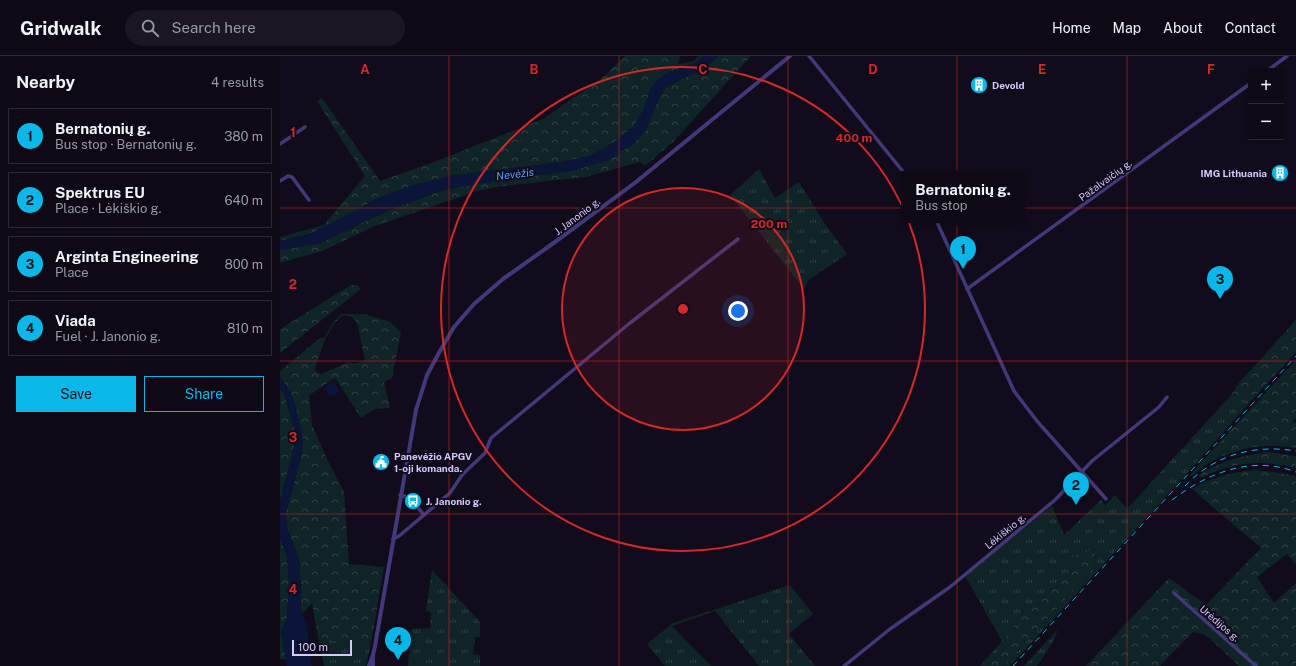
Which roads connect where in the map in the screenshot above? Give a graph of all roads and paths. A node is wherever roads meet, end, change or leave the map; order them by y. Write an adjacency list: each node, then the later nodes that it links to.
1 (790, 56): 16 (street, J. Janonio g.)
2 (809, 56): 8 (street)
3 (1287, 56): 4 (street)
4 (1271, 68)
5 (1248, 84): 13 (street, Pažalvaičių g.)
6 (305, 127): 7 (street)
7 (280, 144)
8 (902, 171)
9 (280, 181): 10 (street)
10 (309, 200)
11 (937, 223): 13 (street)
12 (738, 239): 18 (street)
13 (967, 289): 15 (street)
14 (1167, 397): 15 (street, Lėkiškio g.)
15 (1081, 471): 17 (street); 24 (street, Lėkiškio g.)
16 (400, 495): 18 (street); 19 (street, J. Janonio g.)
17 (1106, 499)
18 (424, 515): 19 (street)
19 (393, 539): 21 (street, J. Janonio g.)
20 (1174, 593): 25 (street, Urėdijos g.)
21 (373, 655): 22 (street, J. Janonio g.); 23 (street, J. Janonio g.)
22 (369, 666)
23 (373, 666)
24 (844, 666)
25 (1256, 666)

